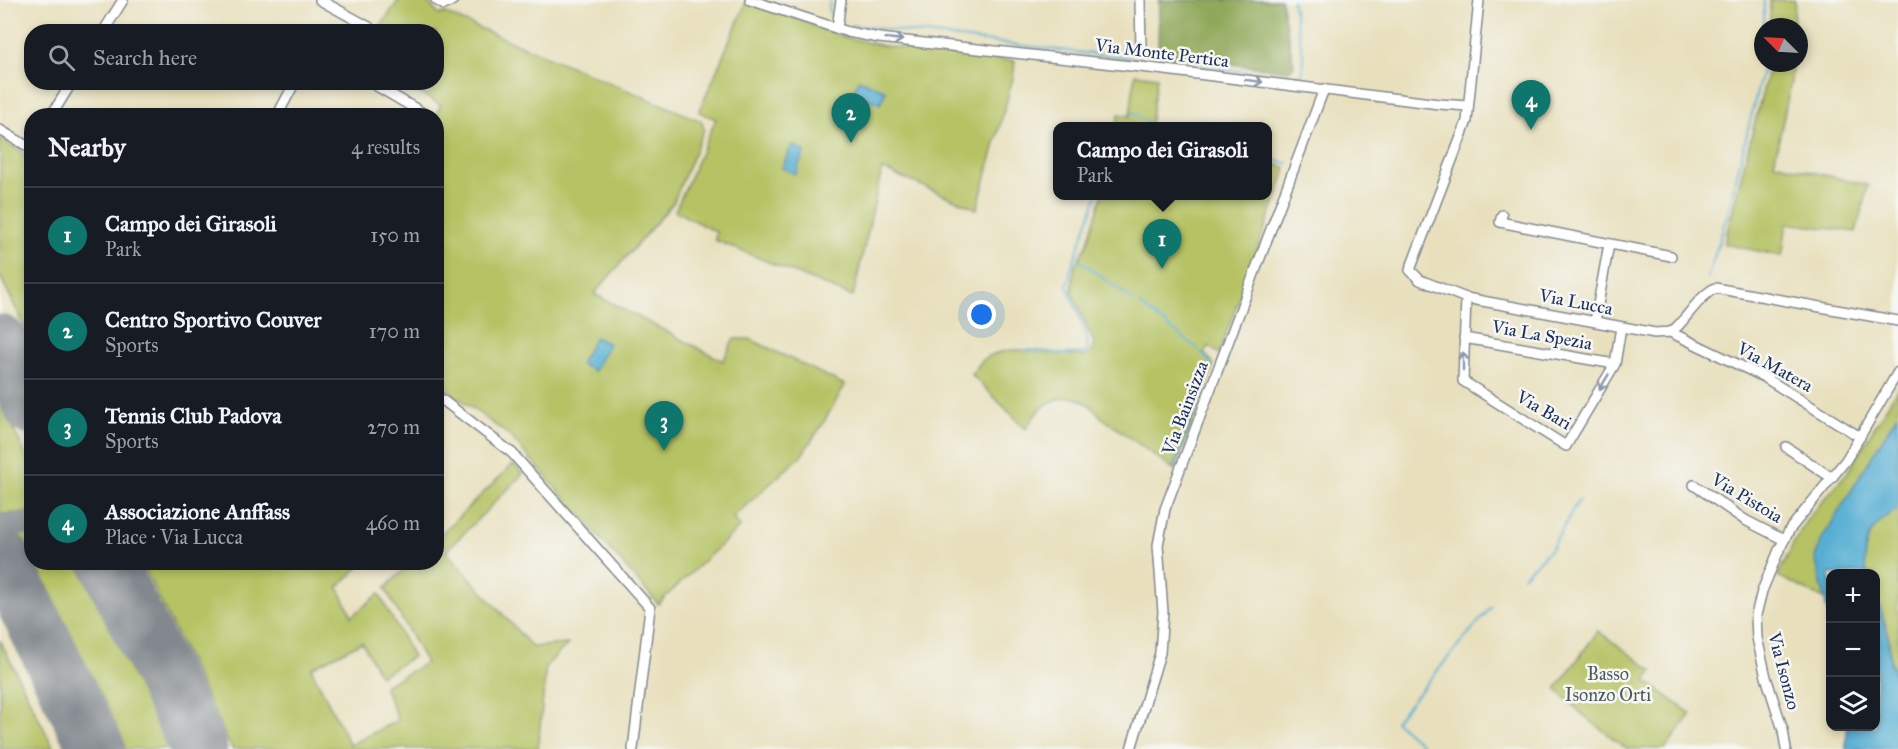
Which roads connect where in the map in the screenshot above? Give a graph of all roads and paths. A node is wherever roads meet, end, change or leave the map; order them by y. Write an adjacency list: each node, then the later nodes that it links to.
1 (123, 0): 9 (street)
2 (320, 0): 10 (street)
3 (453, 0): 8 (street)
4 (750, 0): 11 (street, Via Monte Pertica)
5 (841, 0): 11 (street)
6 (1140, 0): 12 (street)
7 (1479, 0): 17 (street)
8 (440, 3)
9 (108, 24)
10 (364, 24)
11 (837, 28): 13 (street, Via Monte Pertica, one-way to 13)
12 (1141, 49)
13 (1324, 89): 17 (street, Via Monte Pertica); 41 (street, Via Bainsizza)
14 (67, 90): 18 (street)
15 (291, 90): 19 (street)
16 (384, 90): 20 (street)
17 (1468, 106): 26 (street, Via Lucca)
18 (56, 108)
19 (281, 108)
20 (414, 108)
21 (0, 130): 22 (street)
22 (24, 144)
23 (1502, 215): 24 (street)
24 (1609, 244): 25 (street); 27 (street)
25 (1671, 256)
26 (1466, 298): 27 (street, Via Lucca); 31 (street, Via Bari)
27 (1595, 321): 29 (street, Via Lucca)
28 (1897, 322): 30 (street)
29 (1621, 327): 30 (street, Via Lucca); 32 (street, Via Bari)
30 (1670, 332): 35 (street, Via Matera)
31 (1464, 338): 32 (street, Via La Spezia); 32 (street, Via Bari, one-way to 31)
32 (1615, 364)
33 (1898, 372): 35 (street, Via Isonzo)
34 (444, 400): 40 (street)
35 (1860, 437): 37 (street, Via Isonzo)
36 (1786, 447): 37 (street)
37 (1832, 478): 39 (street, Via Isonzo)
38 (1694, 485): 39 (street, Via Pistoia)
39 (1784, 540): 42 (street, Via Isonzo)
40 (633, 749)
41 (1131, 749)
42 (1786, 749)

